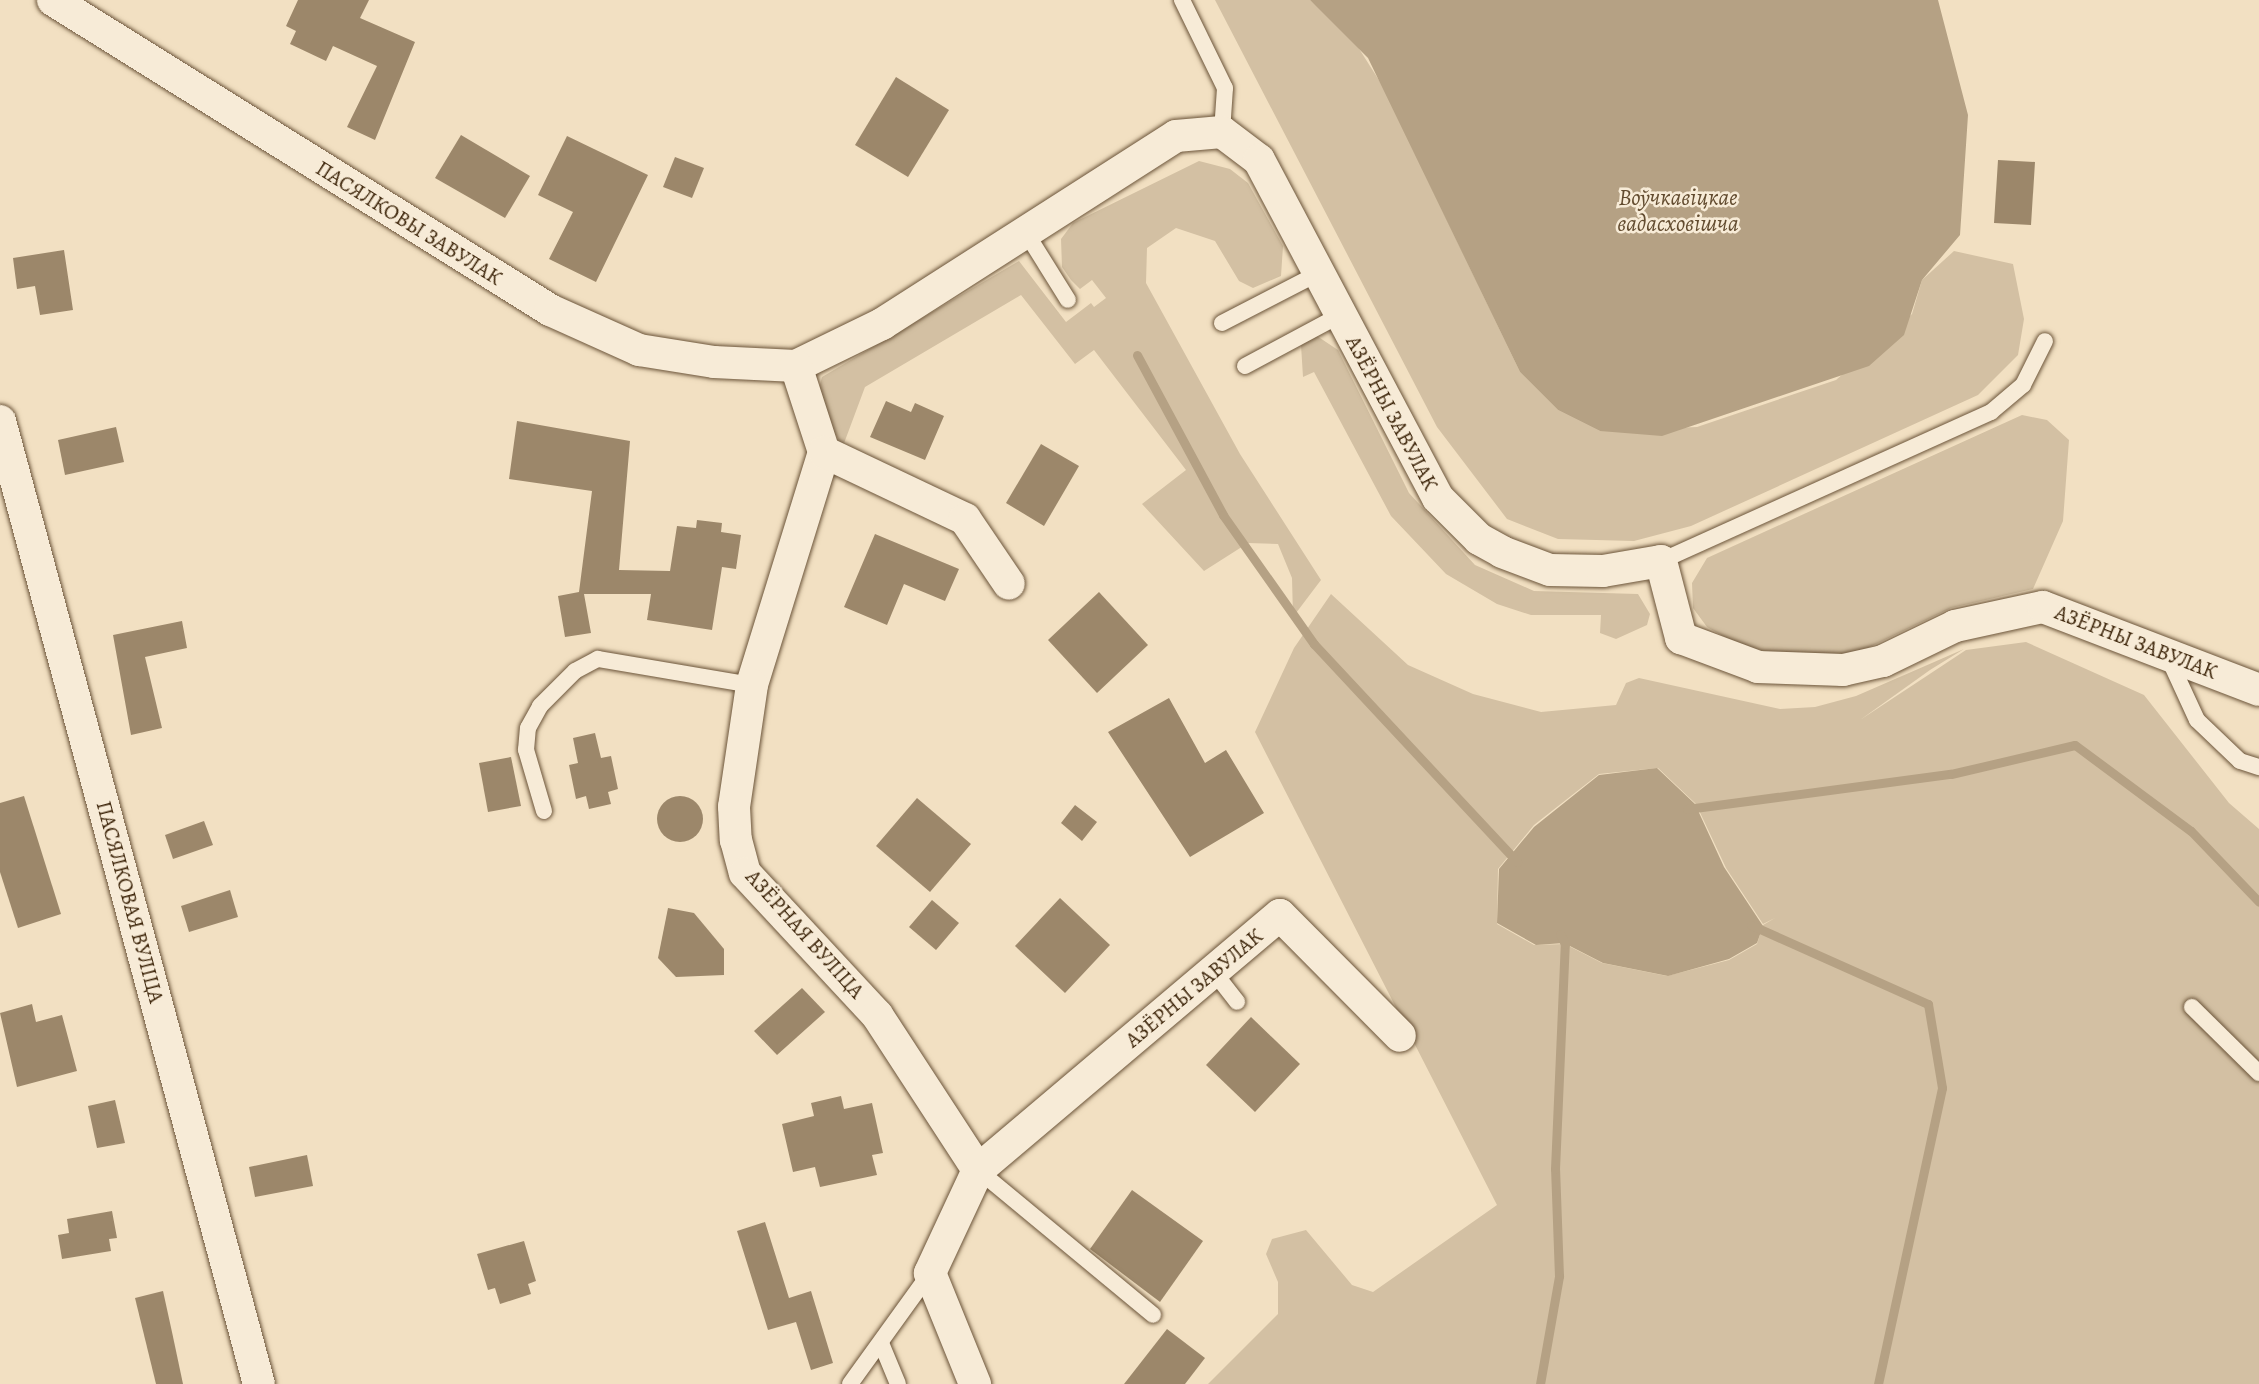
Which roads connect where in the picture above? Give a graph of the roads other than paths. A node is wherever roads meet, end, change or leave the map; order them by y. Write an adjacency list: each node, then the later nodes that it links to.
1 (52, 0): 10 (street, ПАСЯЛКОВЫ ЗАВУЛАК)
2 (1182, 0): 3 (lane)
3 (1222, 132): 4 (street); 5 (street, АЗЁРНЫ ЗАВУЛАК)
4 (1025, 231): 6 (lane); 10 (street)
5 (1319, 273): 7 (street, АЗЁРНЫ ЗАВУЛАК); 8 (lane)
6 (1068, 300)
7 (1340, 315): 11 (lane); 14 (street, АЗЁРНЫ ЗАВУЛАК)
8 (1222, 323)
9 (2045, 341): 14 (lane)
10 (796, 366): 13 (street)
11 (1245, 366)
12 (0, 421): 30 (street, ПАСЯЛКОВАЯ ВУЛІЦА)
13 (824, 452): 15 (street); 17 (street, АЗЁРНАЯ ВУЛІЦА)
14 (1661, 561): 16 (street, АЗЁРНЫ ЗАВУЛАК)
15 (1009, 584)
16 (2165, 652): 18 (street, АЗЁРНЫ ЗАВУЛАК); 19 (lane)
17 (752, 685): 20 (lane); 26 (street, АЗЁРНАЯ ВУЛІЦА)
18 (2259, 690)
19 (2259, 767)
20 (544, 811)
21 (1213, 971): 22 (lane); 24 (street, АЗЁРНЫ ЗАВУЛАК); 26 (street, АЗЁРНЫ ЗАВУЛАК)
22 (1237, 1002)
23 (2192, 1007): 25 (lane)
24 (1400, 1035)
25 (2259, 1073)
26 (978, 1170): 27 (street); 28 (lane)
27 (930, 1273): 29 (lane); 33 (street)
28 (1153, 1315)
29 (881, 1343): 31 (lane); 32 (lane)
30 (259, 1384)
31 (850, 1384)
32 (898, 1384)
33 (975, 1384)

